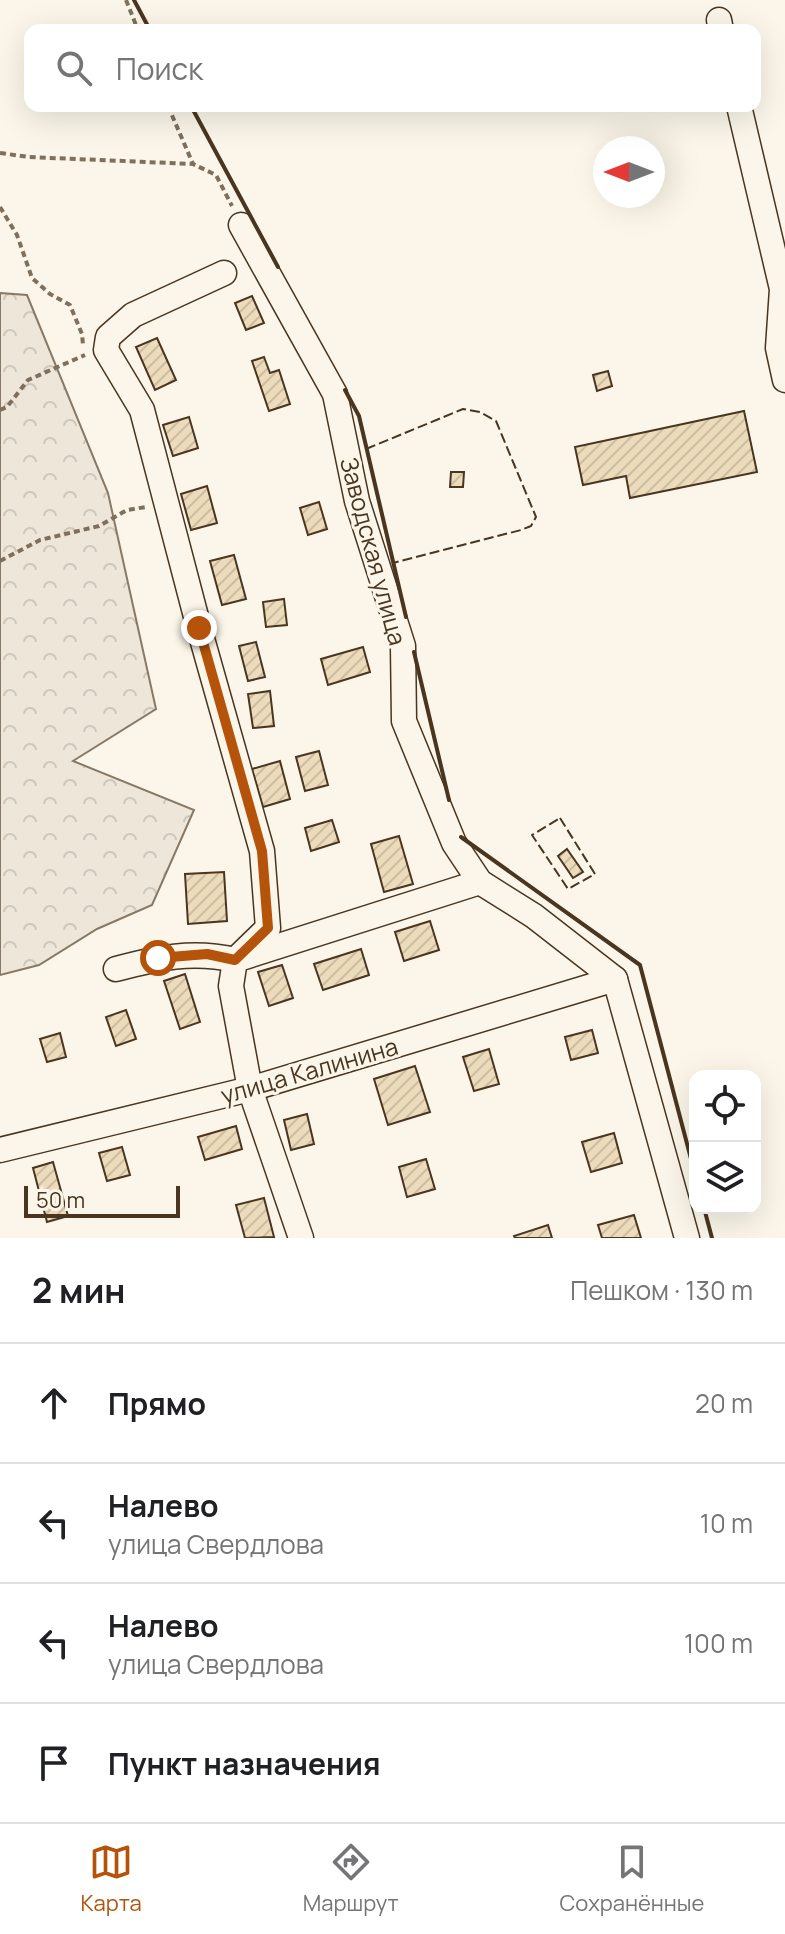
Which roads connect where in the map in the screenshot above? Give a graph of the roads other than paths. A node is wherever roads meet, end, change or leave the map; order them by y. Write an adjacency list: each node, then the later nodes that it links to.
1 (740, 112): 4 (street)
2 (241, 225): 6 (street, Заводская улица)
3 (224, 273): 7 (street)
4 (782, 347): 5 (street)
5 (785, 380)
6 (480, 882): 7 (street); 9 (street, Заводская улица)
7 (235, 960): 8 (street); 10 (street)
8 (116, 969)
9 (615, 979): 10 (street, улица Калинина); 13 (street)
10 (250, 1089): 11 (street, улица Калинина); 12 (street)
11 (0, 1150)
12 (301, 1238)
13 (687, 1238)

